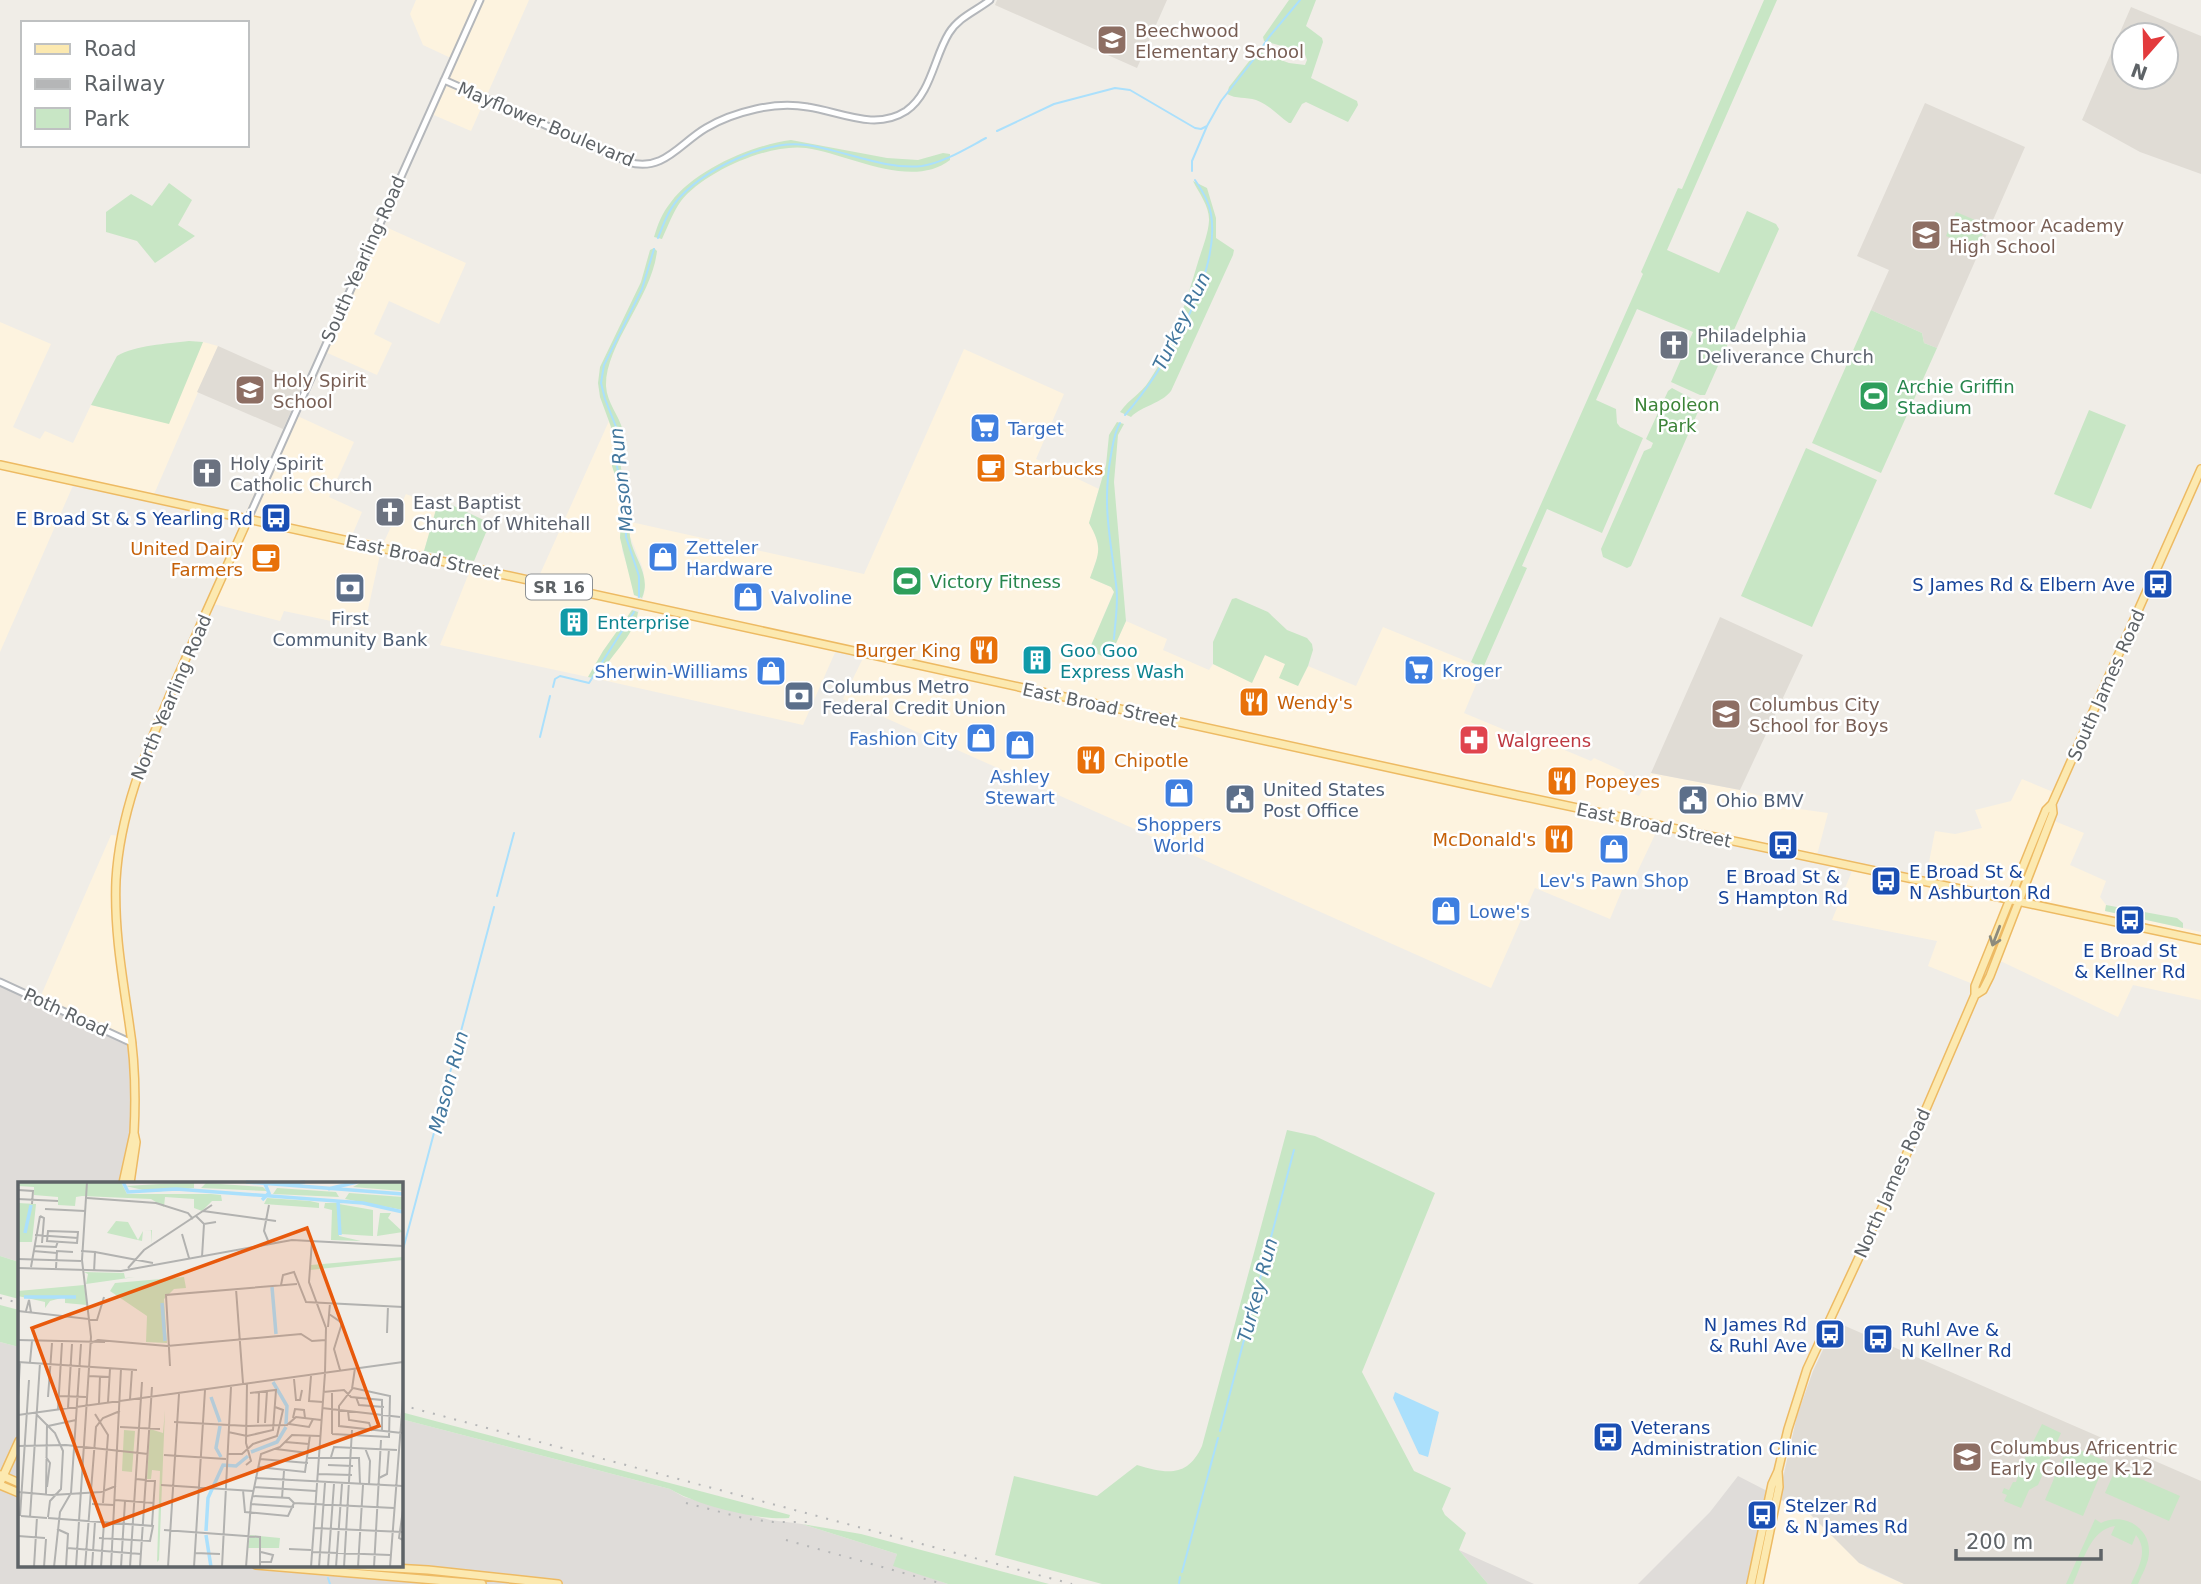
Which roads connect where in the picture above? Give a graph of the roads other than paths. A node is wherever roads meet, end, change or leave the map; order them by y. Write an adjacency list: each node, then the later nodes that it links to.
1 (480, 0): 3 (street, South Yearling Road)
2 (990, 0): 3 (street, Mayflower Boulevard)
3 (444, 80): 6 (street, South Yearling Road)
4 (0, 465): 6 (main road, East Broad Street / SR 16)
5 (2201, 470): 7 (main road, South James Road)
6 (248, 519): 8 (main road, East Broad Street / SR 16); 13 (main road, North Yearling Road)
7 (2052, 804): 8 (main road); 9 (main road, South James Road)
8 (2009, 900): 9 (main road, East Broad Street / SR 16); 12 (main road, one-way to 12)
9 (2019, 902): 10 (main road, East Broad Street / SR 16); 12 (main road, North James Road)
10 (2201, 940)
11 (0, 982): 13 (street, Poth Road)
12 (1975, 995): 20 (main road, North James Road)
13 (132, 1042): 14 (main road, North Yearling Road)
14 (134, 1133): 15 (main road, North Yearling Road); 16 (main road, North Yearling Road)
15 (122, 1182)
16 (130, 1182)
17 (18, 1443): 18 (main road)
18 (1, 1480): 19 (main road)
19 (18, 1492)
20 (1773, 1499): 25 (main road); 26 (main road)
21 (268, 1566): 23 (main road)
22 (359, 1566): 24 (main road)
23 (482, 1584)
24 (558, 1584)
25 (1751, 1584)
26 (1759, 1584)

